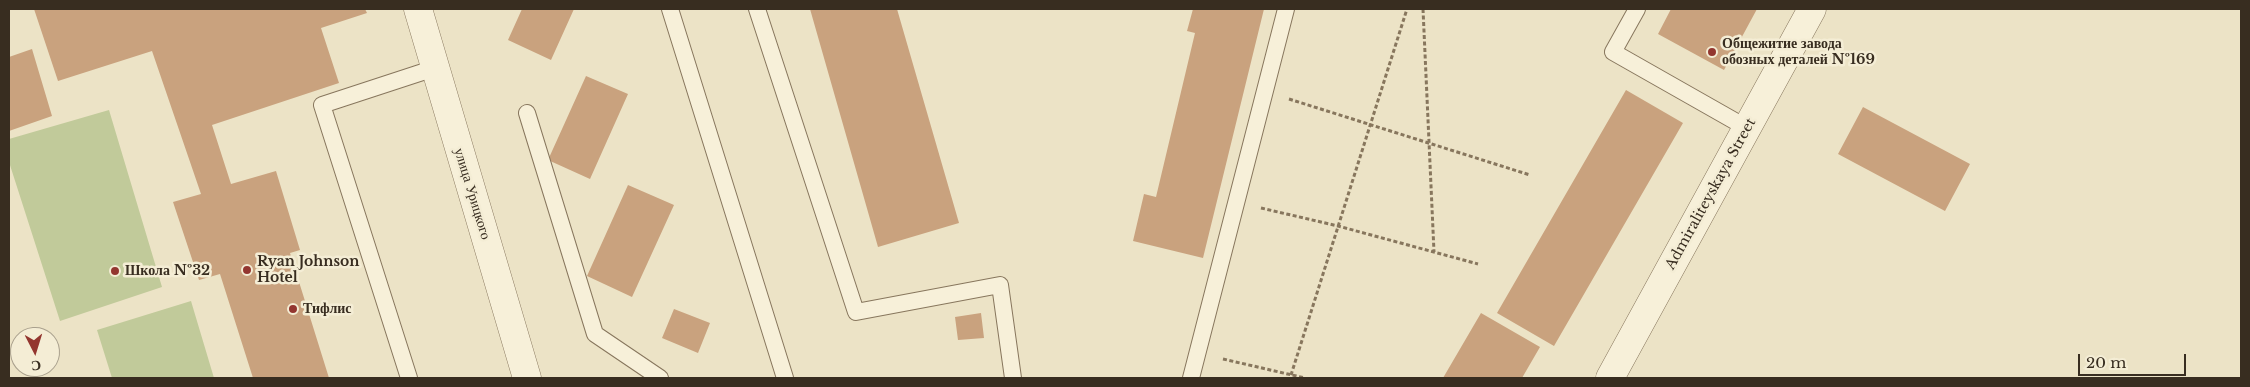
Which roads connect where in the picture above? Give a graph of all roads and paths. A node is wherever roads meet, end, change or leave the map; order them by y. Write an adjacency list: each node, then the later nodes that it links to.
1 (418, 9): 9 (street, улица Урицкого)
2 (670, 9): 25 (lane)
3 (758, 9): 26 (lane)
4 (1286, 9): 10 (lane)
5 (1407, 9): 12 (path)
6 (1423, 9): 14 (path)
7 (1637, 9): 13 (lane)
8 (1812, 9): 13 (street, Admiraliteyskaya Street)
9 (435, 68): 22 (lane); 23 (street, улица Урицкого)
10 (1265, 91): 12 (path); 16 (lane)
11 (527, 113): 24 (lane)
12 (1370, 125): 14 (path); 17 (path)
13 (1747, 128): 29 (street, Admiraliteyskaya Street)
14 (1429, 143): 15 (path); 18 (path)
15 (1530, 175)
16 (1236, 203): 17 (path); 20 (lane)
17 (1338, 226): 18 (path); 21 (path)
18 (1434, 252): 19 (path)
19 (1478, 264)
20 (1198, 353): 21 (path); 27 (lane)
21 (1291, 375): 28 (path)
22 (409, 378)
23 (527, 378)
24 (660, 378)
25 (785, 378)
26 (1014, 378)
27 (1191, 378)
28 (1305, 378)
29 (1610, 378)

